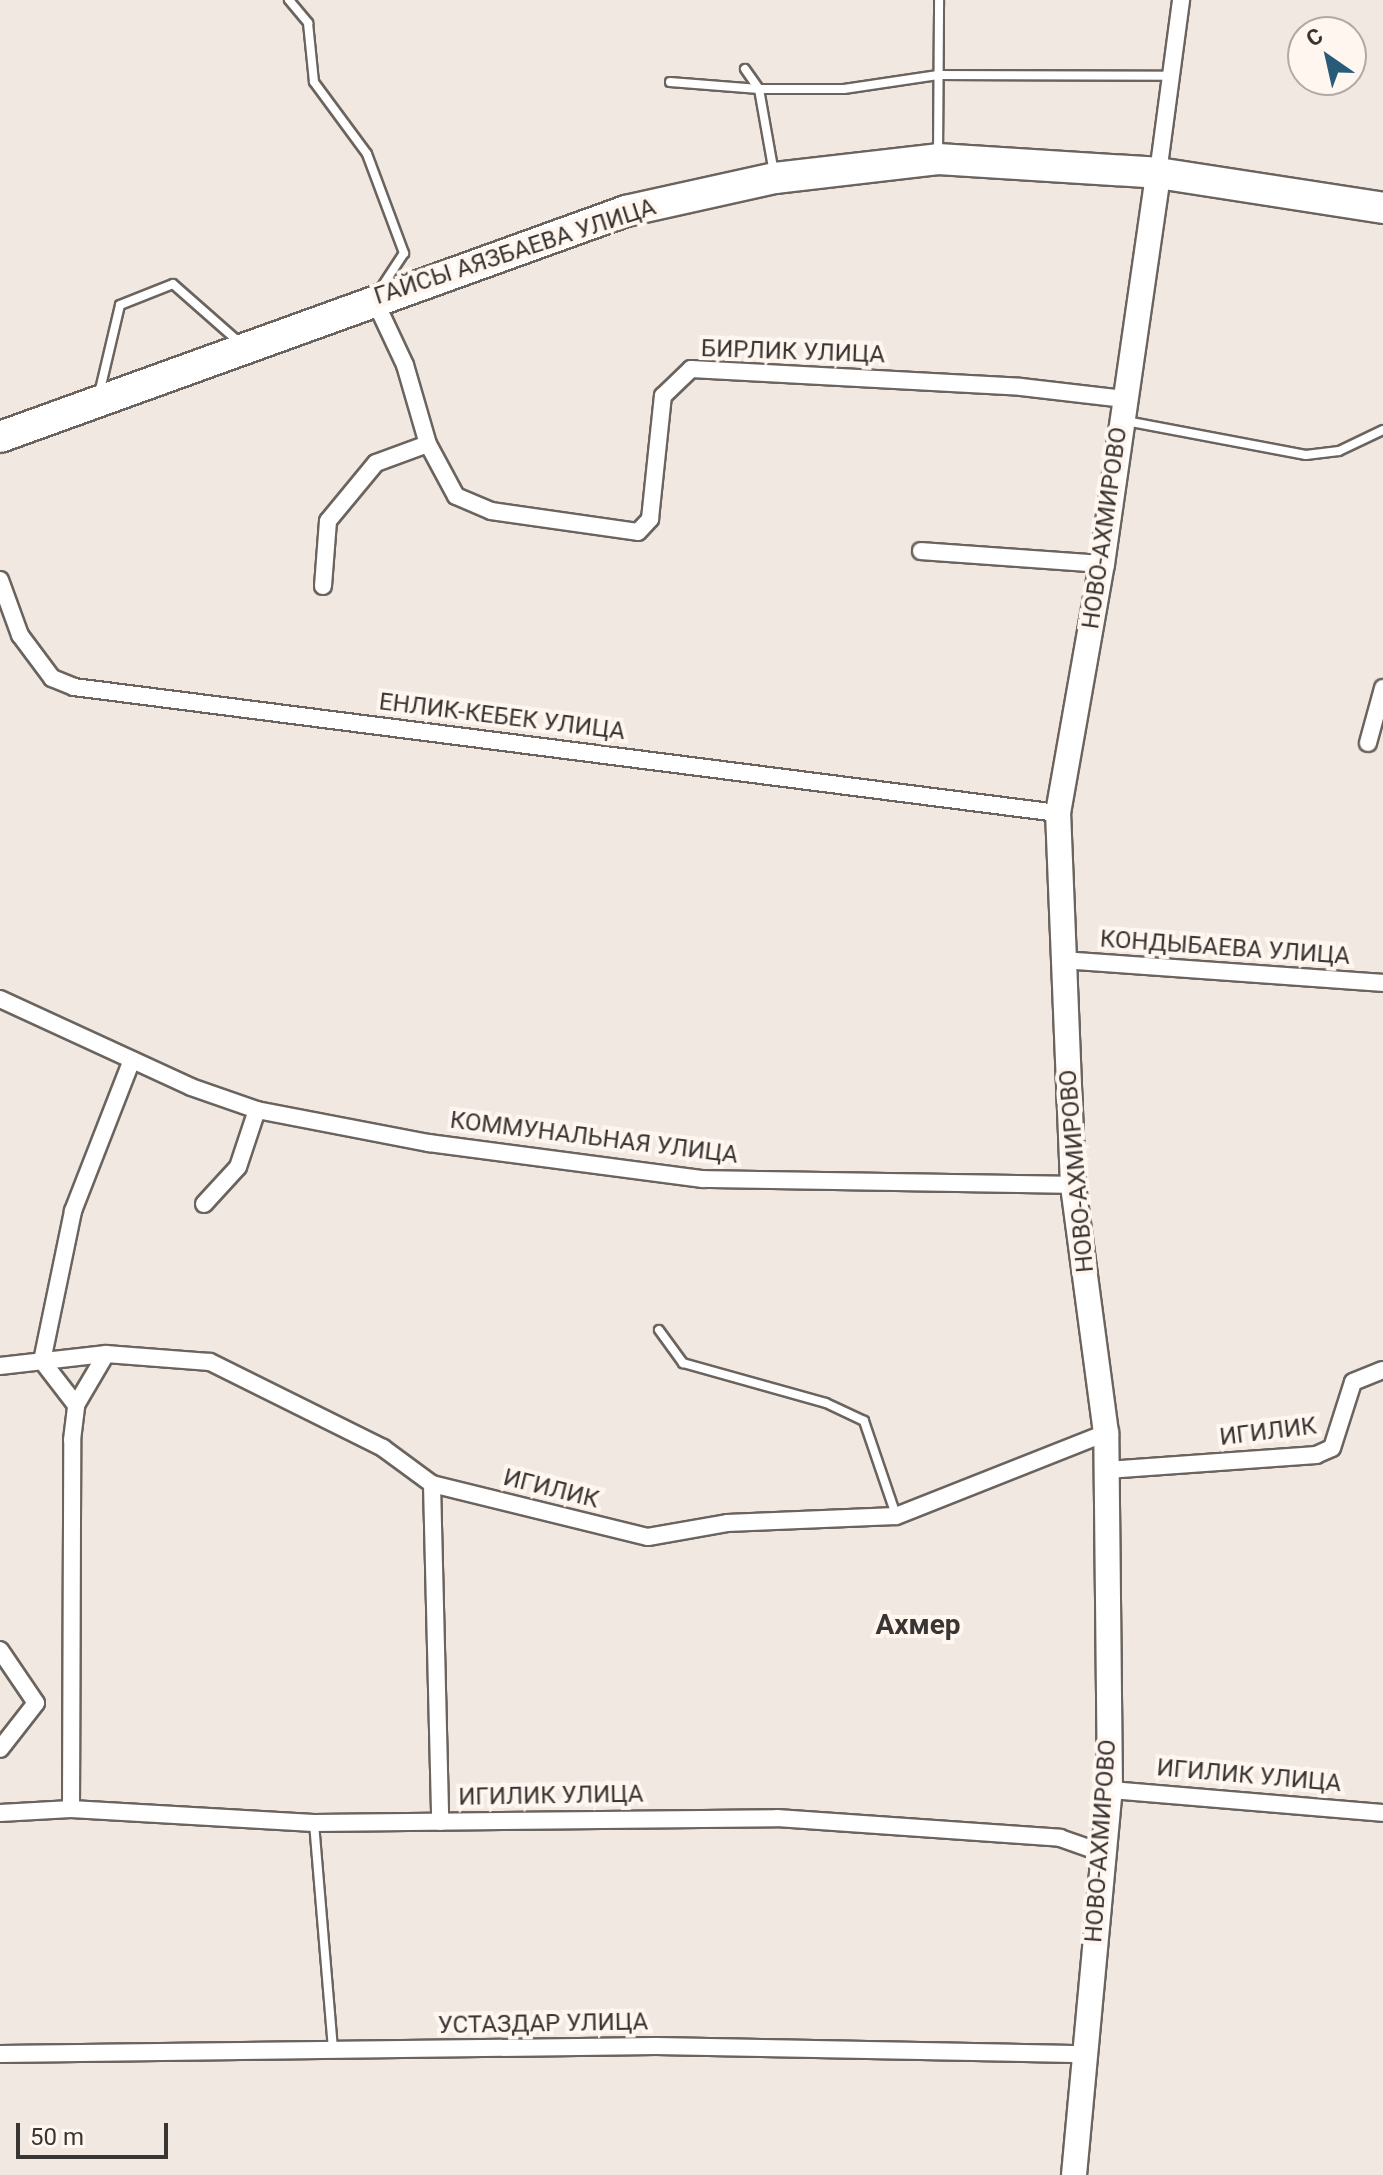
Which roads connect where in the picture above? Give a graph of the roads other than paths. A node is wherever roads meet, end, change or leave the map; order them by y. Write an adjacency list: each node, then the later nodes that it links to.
1 (289, 0): 13 (lane)
2 (939, 0): 5 (lane)
3 (1181, 0): 6 (street)
4 (745, 69): 8 (lane)
5 (938, 75): 6 (lane); 8 (lane); 9 (lane)
6 (1172, 76): 10 (street)
7 (670, 82): 8 (lane)
8 (759, 89): 11 (lane)
9 (938, 159): 10 (highway, ГАЙСЫ АЯЗБАЕВА УЛИЦА); 11 (highway, ГАЙСЫ АЯЗБАЕВА УЛИЦА)
10 (1158, 173): 12 (highway, ГАЙСЫ АЯЗБАЕВА УЛИЦА); 16 (street, НОВО-АХМИРОВО)
11 (775, 178): 13 (highway, ГАЙСЫ АЯЗБАЕВА УЛИЦА)
12 (1383, 208)
13 (374, 299): 14 (highway, ГАЙСЫ АЯЗБАЕВА УЛИЦА); 19 (street, БИРЛИК УЛИЦА)
14 (243, 346): 15 (highway, ГАЙСЫ АЯЗБАЕВА УЛИЦА); 15 (lane)
15 (98, 402): 18 (highway, ГАЙСЫ АЯЗБАЕВА УЛИЦА)
16 (1122, 410): 17 (lane); 19 (street, БИРЛИК УЛИЦА); 21 (street, НОВО-АХМИРОВО)
17 (1383, 430)
18 (0, 437)
19 (428, 444): 23 (street)
20 (921, 551): 21 (street)
21 (1102, 564): 26 (street, НОВО-АХМИРОВО)
22 (0, 580): 26 (street, ЕНЛИК-КЕБЕК УЛИЦА)
23 (323, 586)
24 (1383, 688): 25 (street)
25 (1368, 743)
26 (1058, 813): 27 (street, НОВО-АХМИРОВО)
27 (1063, 960): 28 (street, КОНДЫБАЕВА УЛИЦА); 32 (street, НОВО-АХМИРОВО)
28 (1383, 983)
29 (0, 999): 30 (street, КОММУНАЛЬНАЯ УЛИЦА)
30 (132, 1060): 31 (street, КОММУНАЛЬНАЯ УЛИЦА); 36 (street)
31 (257, 1110): 32 (street, КОММУНАЛЬНАЯ УЛИЦА); 33 (street)
32 (1073, 1185): 40 (street, НОВО-АХМИРОВО)
33 (204, 1204)
34 (659, 1330): 43 (lane)
35 (106, 1354): 36 (street, ИГИЛИК); 39 (street); 42 (street, ИГИЛИК)
36 (42, 1361): 37 (street, ИГИЛИК); 39 (street)
37 (0, 1366)
38 (1383, 1370): 41 (street, ИГИЛИК)
39 (76, 1405): 47 (street)
40 (1106, 1433): 41 (street, НОВО-АХМИРОВО); 43 (street, ИГИЛИК)
41 (1107, 1470): 46 (street, НОВО-АХМИРОВО)
42 (432, 1484): 43 (street, ИГИЛИК); 50 (street)
43 (896, 1516)
44 (0, 1650): 45 (street)
45 (0, 1749)
46 (1110, 1790): 49 (street, ИГИЛИК УЛИЦА); 52 (street, НОВО-АХМИРОВО)
47 (71, 1809): 48 (street, ИГИЛИК УЛИЦА); 51 (street, ИГИЛИК УЛИЦА)
48 (0, 1813)
49 (1383, 1813)
50 (440, 1822): 51 (street, ИГИЛИК УЛИЦА); 52 (street, ИГИЛИК УЛИЦА)
51 (314, 1823): 53 (lane)
52 (1100, 1852): 55 (street, НОВО-АХМИРОВО)
53 (333, 2050): 54 (street, УСТАЗДАР УЛИЦА); 55 (street, УСТАЗДАР УЛИЦА)
54 (0, 2054)
55 (1086, 2054): 56 (street, НОВО-АХМИРОВО)
56 (1074, 2175)

